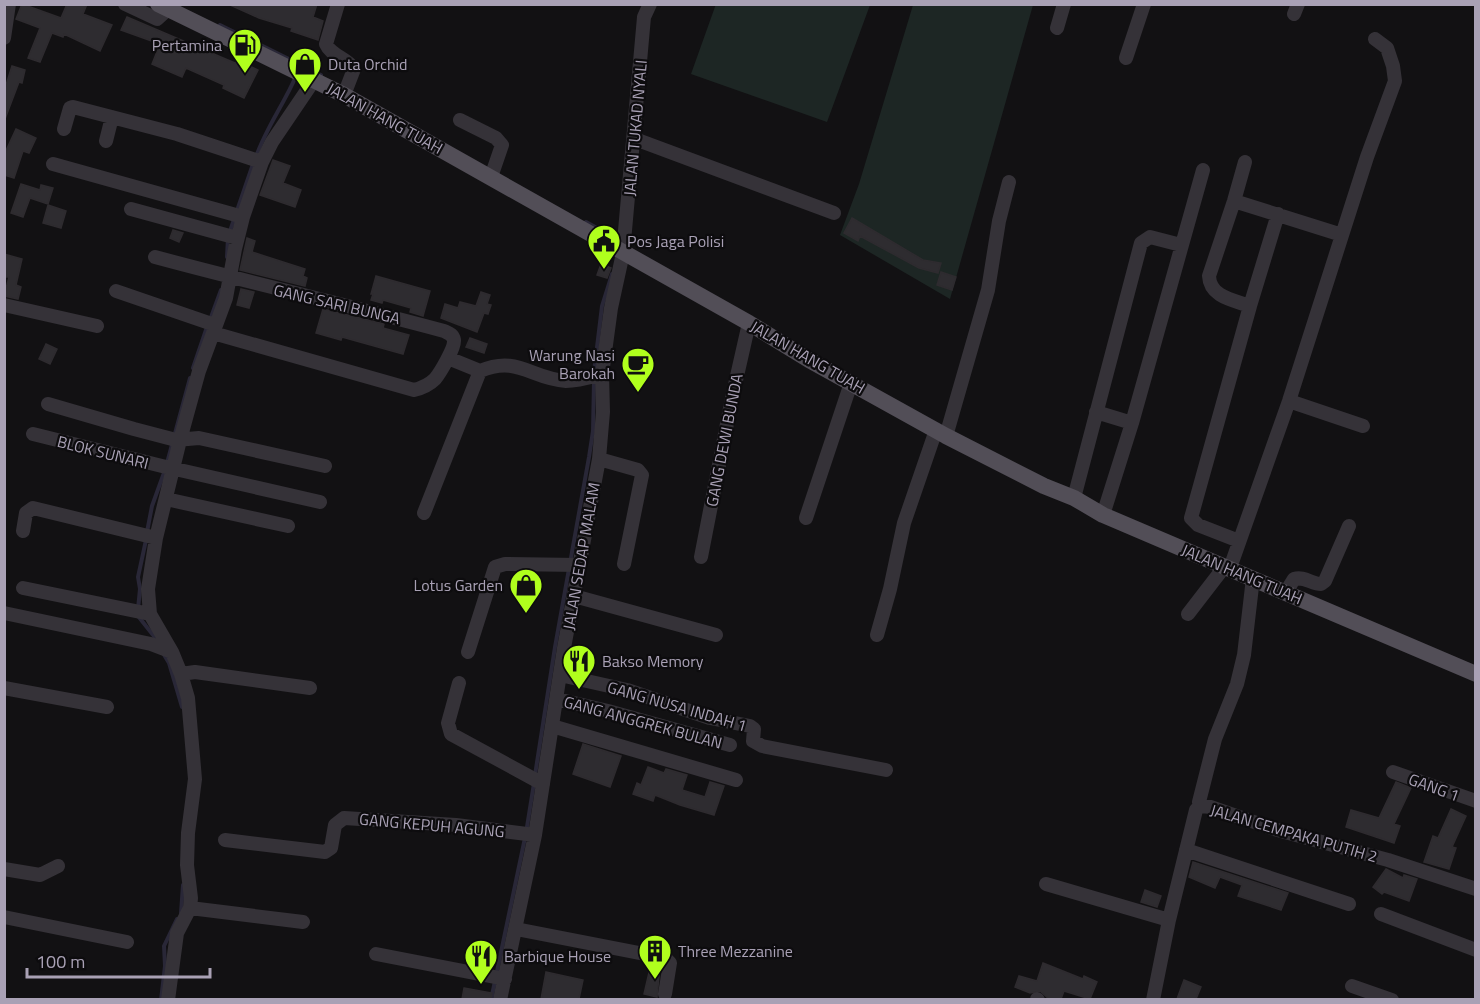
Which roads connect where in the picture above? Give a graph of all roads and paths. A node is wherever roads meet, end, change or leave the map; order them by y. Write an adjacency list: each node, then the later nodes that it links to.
1 (9, 4): 9 (street)
2 (125, 4): 7 (street)
3 (338, 4): 13 (street)
4 (650, 4): 17 (street, JALAN TUKAD NYALI)
5 (1064, 4): 8 (street)
6 (1144, 4): 11 (street)
7 (161, 6): 12 (main road, JALAN HANG TUAH)
8 (1057, 28)
9 (4, 38)
10 (1375, 39): 30 (street)
11 (1126, 58)
12 (314, 80): 13 (main road, JALAN HANG TUAH); 19 (street)
13 (344, 95): 23 (main road, JALAN HANG TUAH)
14 (112, 117): 16 (street); 18 (street); 19 (street)
15 (460, 120): 23 (street)
16 (63, 129)
17 (635, 139): 27 (street); 33 (street, JALAN TUKAD NYALI)
18 (106, 141)
19 (257, 160): 29 (street)
20 (1245, 162): 25 (street)
21 (52, 164): 29 (street)
22 (1203, 170): 32 (street)
23 (491, 177): 33 (main road, JALAN HANG TUAH)
24 (1009, 182): 51 (street)
25 (1234, 201): 28 (street); 38 (street)
26 (131, 209): 31 (street)
27 (834, 213)
28 (1278, 214): 30 (street); 38 (street)
29 (239, 215): 31 (street)
30 (1342, 235): 46 (street)
31 (229, 236): 35 (street)
32 (1181, 245): 48 (street); 49 (street)
33 (623, 253): 39 (main road, JALAN HANG TUAH); 44 (street, JALAN SEDAP MALAM)
34 (155, 257): 35 (street, GANG SARI BUNGA)
35 (227, 277): 41 (street); 42 (street, GANG SARI BUNGA)
36 (116, 291): 41 (street)
37 (4, 304): 40 (street)
38 (1250, 306): 67 (street)
39 (749, 323): 45 (main road, JALAN HANG TUAH); 68 (street, GANG DEWI BUNDA)
40 (97, 326)
41 (214, 329): 42 (street); 53 (street)
42 (448, 358): 43 (street)
43 (480, 371): 44 (street); 60 (street)
44 (598, 376): 54 (street, JALAN SEDAP MALAM)
45 (851, 383): 51 (main road, JALAN HANG TUAH); 62 (street)
46 (1289, 401): 50 (street); 67 (street)
47 (48, 404): 53 (street)
48 (1096, 412): 49 (street); 57 (street)
49 (1132, 423): 61 (street)
50 (1363, 426)
51 (941, 433): 57 (main road, JALAN HANG TUAH); 80 (street)
52 (33, 434): 56 (street, BLOK SUNARI)
53 (175, 439): 55 (street); 56 (street)
54 (598, 459): 69 (street); 70 (street, JALAN SEDAP MALAM)
55 (325, 466)
56 (168, 468): 58 (street); 59 (street, BLOK SUNARI)
57 (1074, 498): 61 (main road, JALAN HANG TUAH)
58 (166, 499): 63 (street); 66 (street)
59 (320, 502)
60 (424, 513)
61 (1103, 515): 71 (main road, JALAN HANG TUAH)
62 (806, 518)
63 (288, 526)
64 (1349, 526): 74 (street)
65 (23, 531): 66 (street)
66 (148, 535): 77 (street)
67 (1239, 541): 71 (street)
68 (701, 557)
69 (624, 564)
70 (572, 565): 75 (street, JALAN SEDAP MALAM); 82 (street)
71 (1227, 567): 72 (main road, JALAN HANG TUAH); 78 (street)
72 (1253, 578): 74 (main road, JALAN HANG TUAH); 98 (street)
73 (23, 588): 77 (street)
74 (1286, 592): 85 (main road, JALAN HANG TUAH)
75 (574, 596): 79 (street); 84 (street, JALAN SEDAP MALAM)
76 (4, 613): 81 (street)
77 (141, 613): 81 (street)
78 (1188, 614)
79 (716, 635)
80 (877, 635)
81 (162, 648): 83 (street)
82 (468, 652)
83 (181, 674): 88 (street); 107 (street)
84 (560, 675): 89 (street, JALAN SEDAP MALAM); 93 (street, GANG NUSA INDAH 1)
85 (1476, 675)
86 (459, 683): 95 (street)
87 (4, 688): 90 (street)
88 (309, 688)
89 (557, 699): 91 (street, JALAN SEDAP MALAM); 92 (street, GANG ANGGREK BULAN)
90 (106, 707)
91 (552, 726): 95 (street, JALAN SEDAP MALAM); 96 (street)
92 (730, 746)
93 (886, 770)
94 (1393, 772): 97 (street, GANG 1)
95 (536, 780): 99 (street, JALAN SEDAP MALAM)
96 (736, 780)
97 (1476, 801)
98 (1200, 806): 101 (street, JALAN CEMPAKA PUTIH 2); 105 (street, JALAN CEMPAKA PUTIH 2)
99 (528, 834): 100 (street, GANG KEPUH AGUNG); 112 (street, JALAN SEDAP MALAM)
100 (225, 840)
101 (1186, 850): 106 (street); 110 (street, JALAN CEMPAKA PUTIH 2)
102 (58, 866): 103 (street)
103 (4, 869)
104 (1046, 884): 110 (street)
105 (1476, 889)
106 (1349, 904)
107 (190, 908): 111 (street); 119 (street)
108 (1381, 914): 114 (street)
109 (4, 917): 113 (street)
110 (1169, 920): 121 (street, JALAN CEMPAKA PUTIH 2)
111 (303, 922)
112 (516, 929): 116 (street, JALAN SEDAP MALAM); 118 (street)
113 (127, 942)
114 (1476, 950)
115 (376, 954): 116 (street)
116 (497, 977): 120 (street, JALAN SEDAP MALAM)
117 (1352, 986): 122 (street)
118 (665, 994)
119 (168, 999)
120 (500, 999)
121 (1153, 999)
122 (1392, 999)

